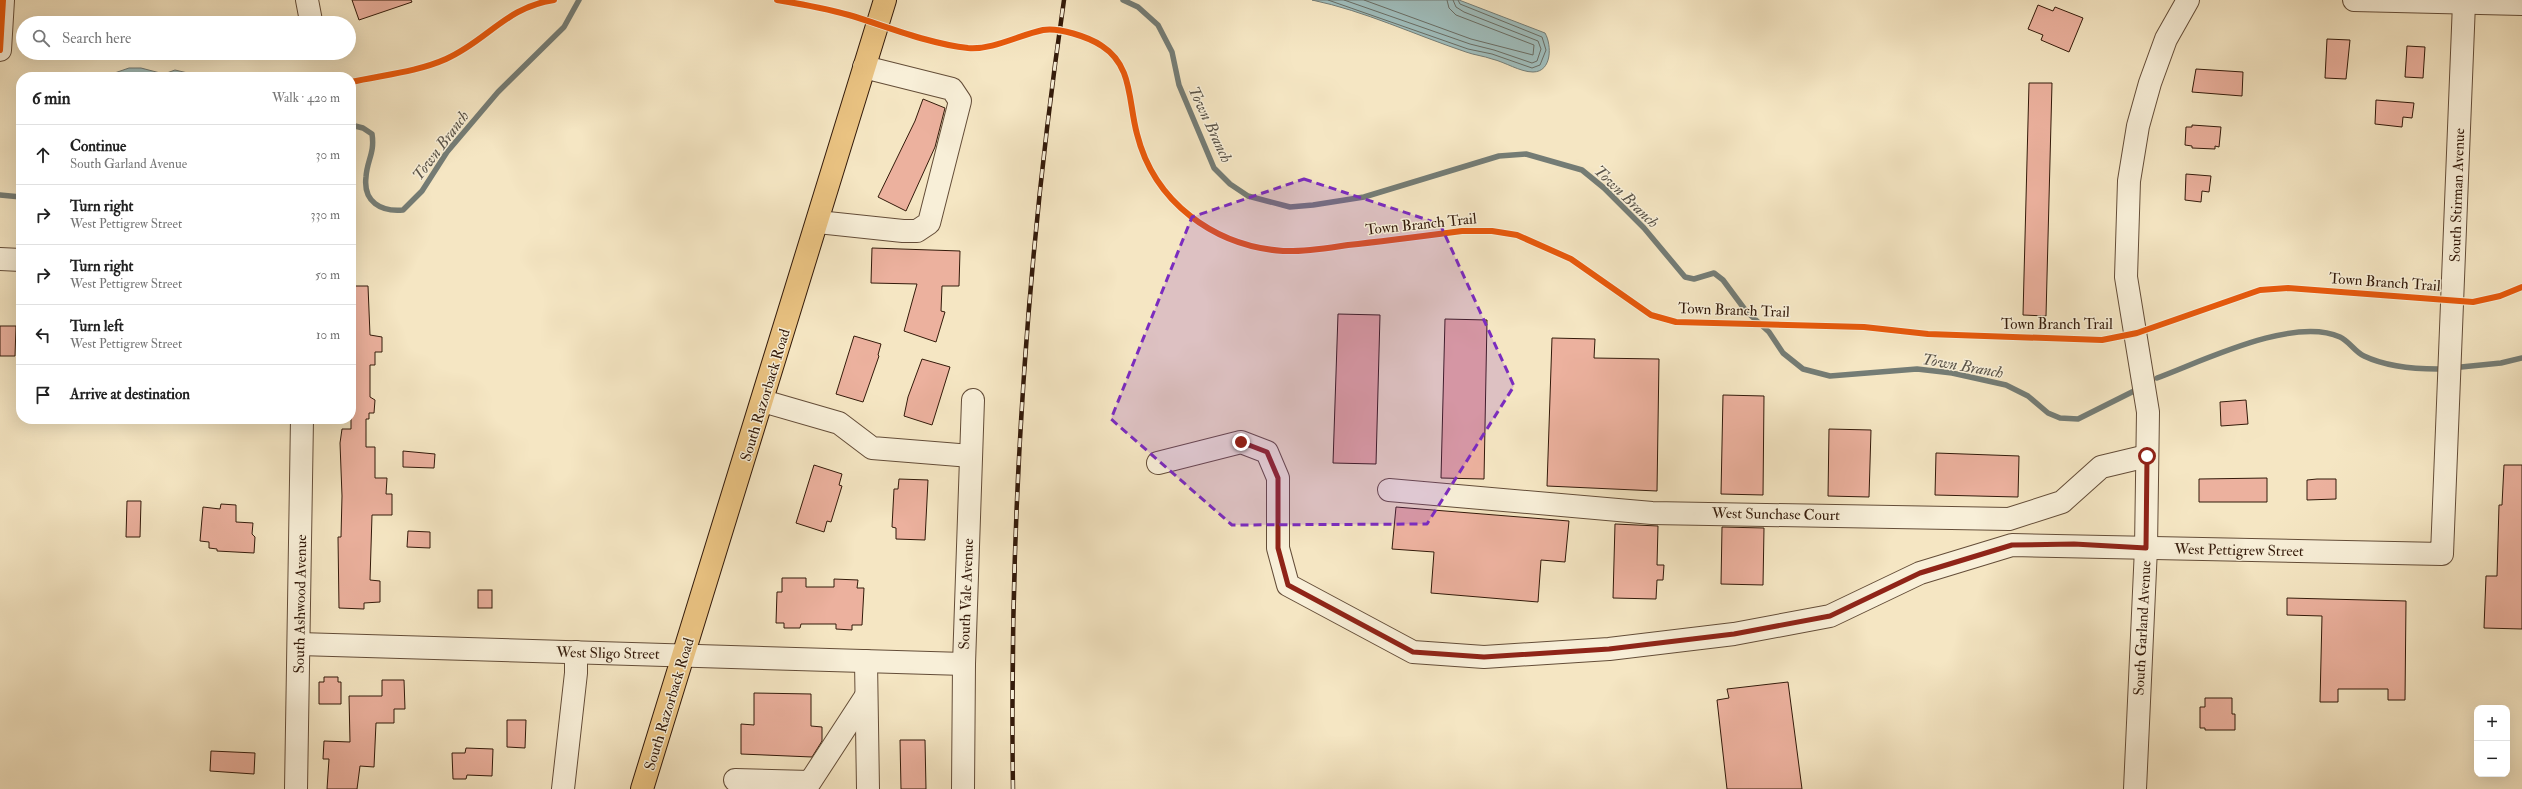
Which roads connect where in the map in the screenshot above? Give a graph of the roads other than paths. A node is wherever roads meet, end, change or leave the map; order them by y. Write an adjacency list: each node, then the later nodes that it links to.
1 (3, 0): 9 (street)
2 (307, 0): 8 (street)
3 (885, 0): 10 (main road, South Razorback Road)
4 (2188, 0): 18 (street, South Garland Avenue)
5 (2354, 0): 6 (street)
6 (2464, 3): 7 (street); 22 (street, South Stirman Avenue)
7 (2522, 4)
8 (310, 16)
9 (0, 50)
10 (864, 67): 11 (main road, South Razorback Road); 11 (street)
11 (818, 222): 15 (main road, South Razorback Road)
12 (0, 259): 13 (street)
13 (16, 260)
14 (973, 400): 17 (street, South Vale Avenue)
15 (763, 401): 17 (street); 25 (main road, South Razorback Road)
16 (302, 424): 23 (street, South Ashwood Avenue)
17 (971, 456): 27 (street, South Vale Avenue)
18 (2147, 456): 20 (street, West Sunchase Court); 21 (street, South Garland Avenue)
19 (1158, 463): 21 (street, West Pettigrew Street)
20 (1389, 490)
21 (2146, 548): 22 (street, West Pettigrew Street); 35 (street, South Garland Avenue)
22 (2442, 554)
23 (299, 644): 24 (street, West Sligo Street); 30 (street, South Ashwood Avenue)
24 (576, 652): 25 (street, West Sligo Street); 31 (street)
25 (684, 655): 26 (street, West Sligo Street); 32 (main road, South Razorback Road)
26 (866, 661): 27 (street, West Sligo Street); 28 (street)
27 (964, 664): 34 (street, South Vale Avenue)
28 (866, 696): 29 (street); 33 (street)
29 (735, 780)
30 (296, 789)
31 (563, 789)
32 (642, 789)
33 (868, 789)
34 (963, 789)
35 (2135, 789)

